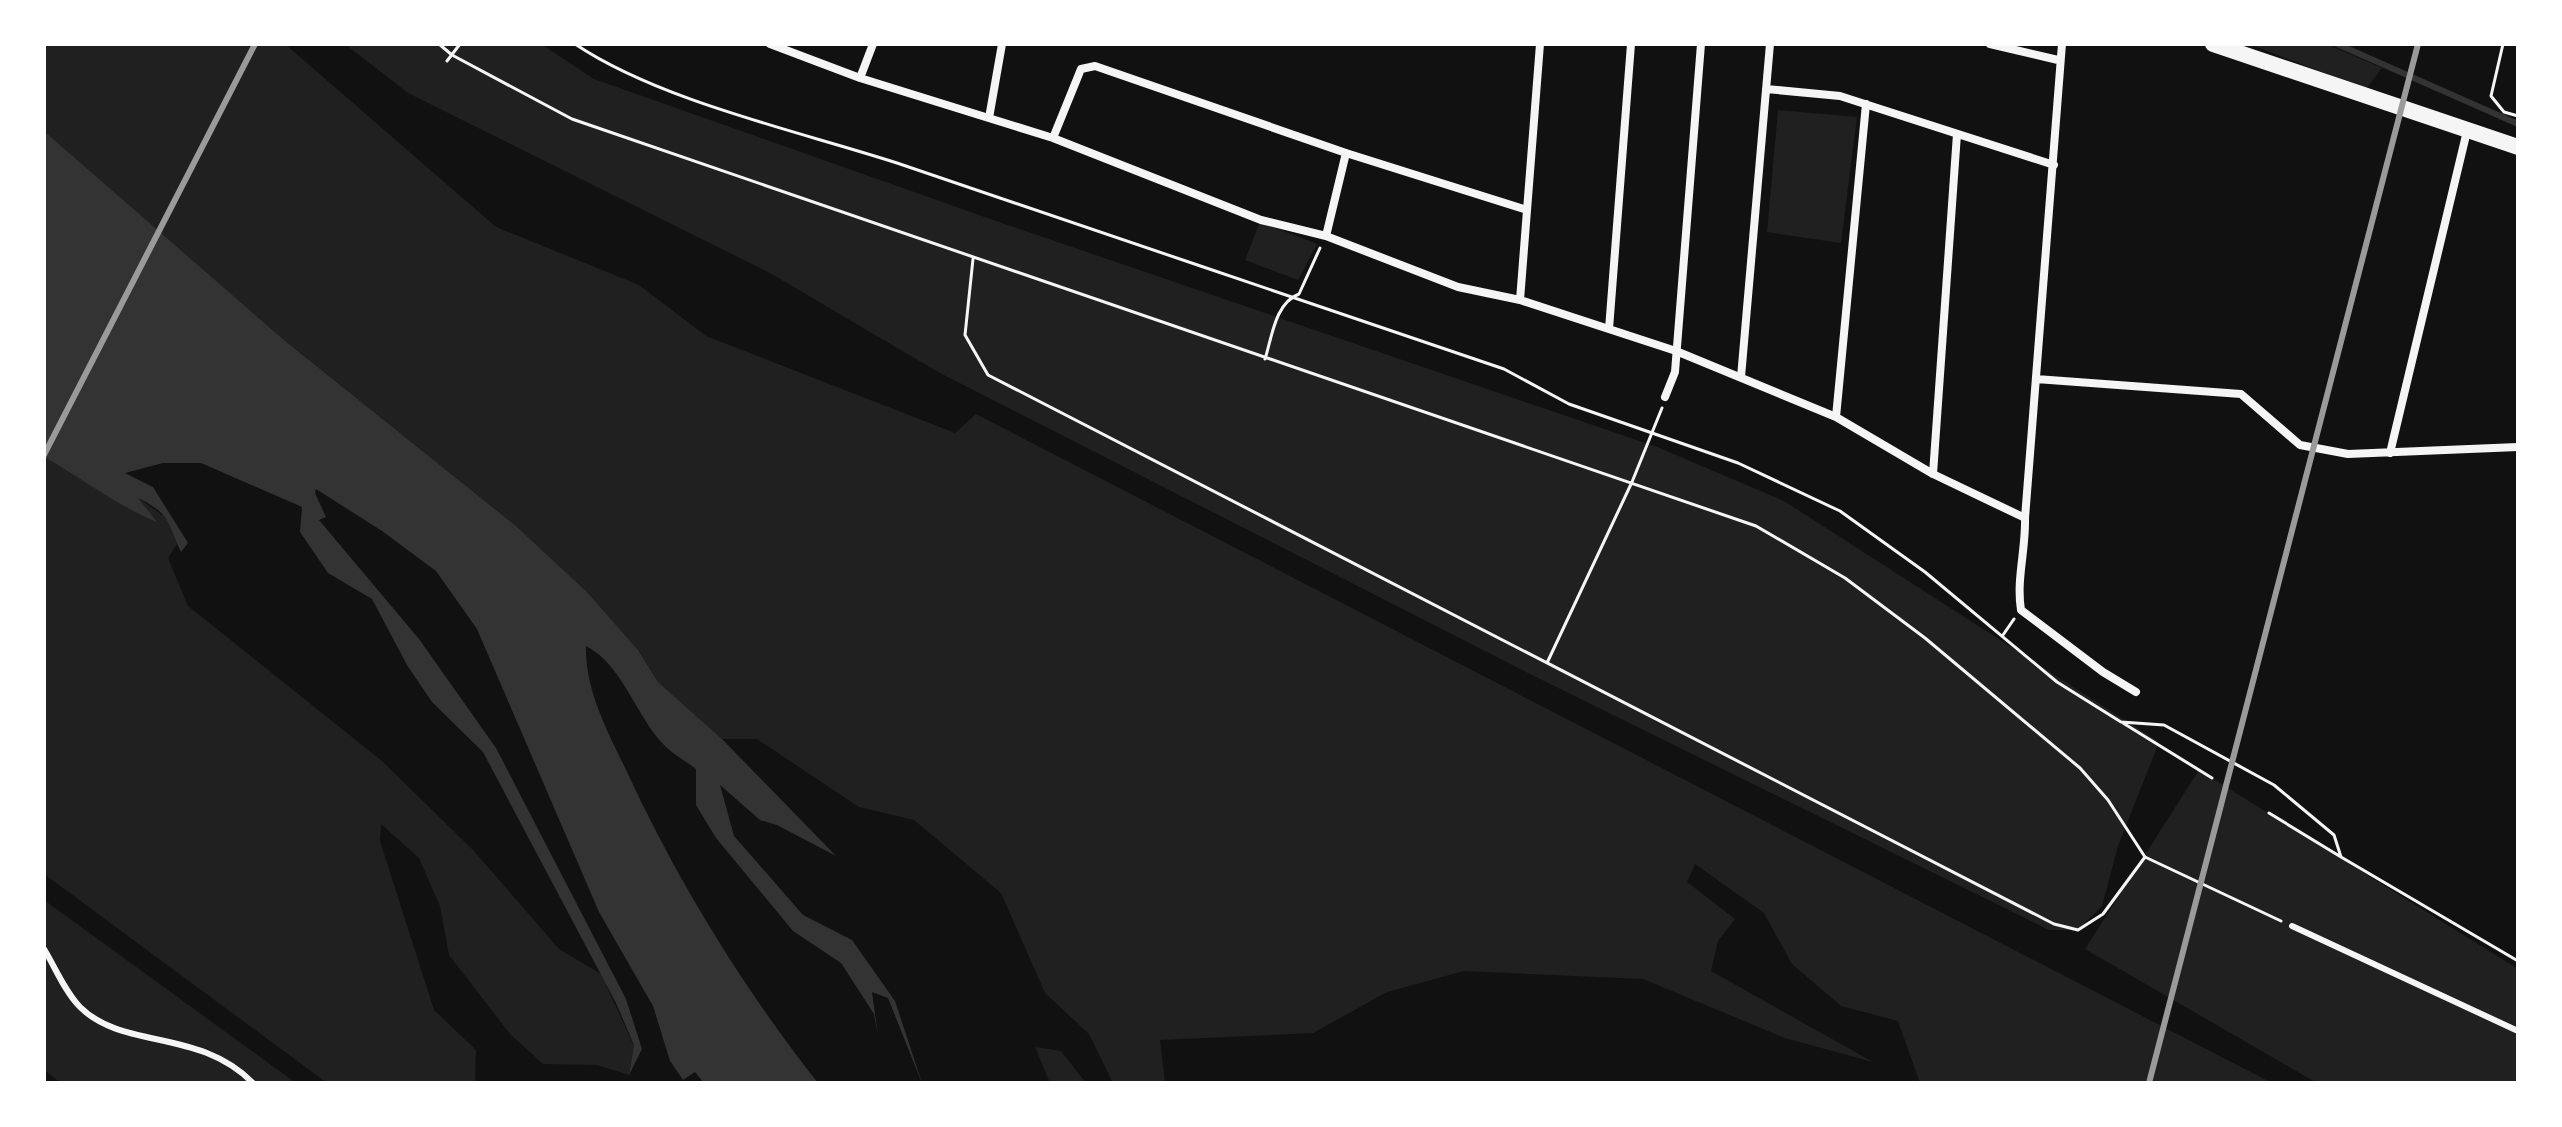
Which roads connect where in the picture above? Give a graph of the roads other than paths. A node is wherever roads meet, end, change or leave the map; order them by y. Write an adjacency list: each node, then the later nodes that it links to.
1 (770, 44): 12 (street)
2 (873, 44): 12 (street)
3 (1002, 44): 15 (street)
4 (1540, 44): 22 (street)
5 (1631, 44): 25 (street)
6 (1701, 44): 26 (street)
7 (1770, 44): 13 (street)
8 (1990, 44): 11 (street)
9 (2062, 44): 11 (street)
10 (2213, 44): 16 (main road)
11 (2058, 60): 21 (street)
12 (860, 78): 15 (street)
13 (1766, 89): 14 (street); 27 (street)
14 (1866, 104): 17 (street); 30 (street)
15 (989, 118): 18 (street)
16 (2467, 131): 19 (main road); 32 (street)
17 (1957, 134): 21 (street); 33 (street)
18 (1053, 138): 20 (street); 23 (street)
19 (2518, 147)
20 (1346, 153): 22 (street); 23 (street)
21 (2054, 165): 28 (street)
22 (1527, 210): 24 (street)
23 (1326, 236): 24 (street)
24 (1520, 300): 25 (street)
25 (1609, 329): 26 (street)
26 (1676, 351): 27 (street); 29 (street)
27 (1741, 377): 30 (street)
28 (2036, 379): 32 (street); 34 (street)
29 (1665, 397)
30 (1836, 417): 33 (street)
31 (2518, 447): 32 (street)
32 (2390, 453)
33 (1933, 474): 34 (street)
34 (2025, 518): 35 (street)
35 (2136, 692)
36 (2292, 926): 38 (lane)
37 (44, 949): 39 (lane)
38 (2518, 1031)
39 (253, 1083)

